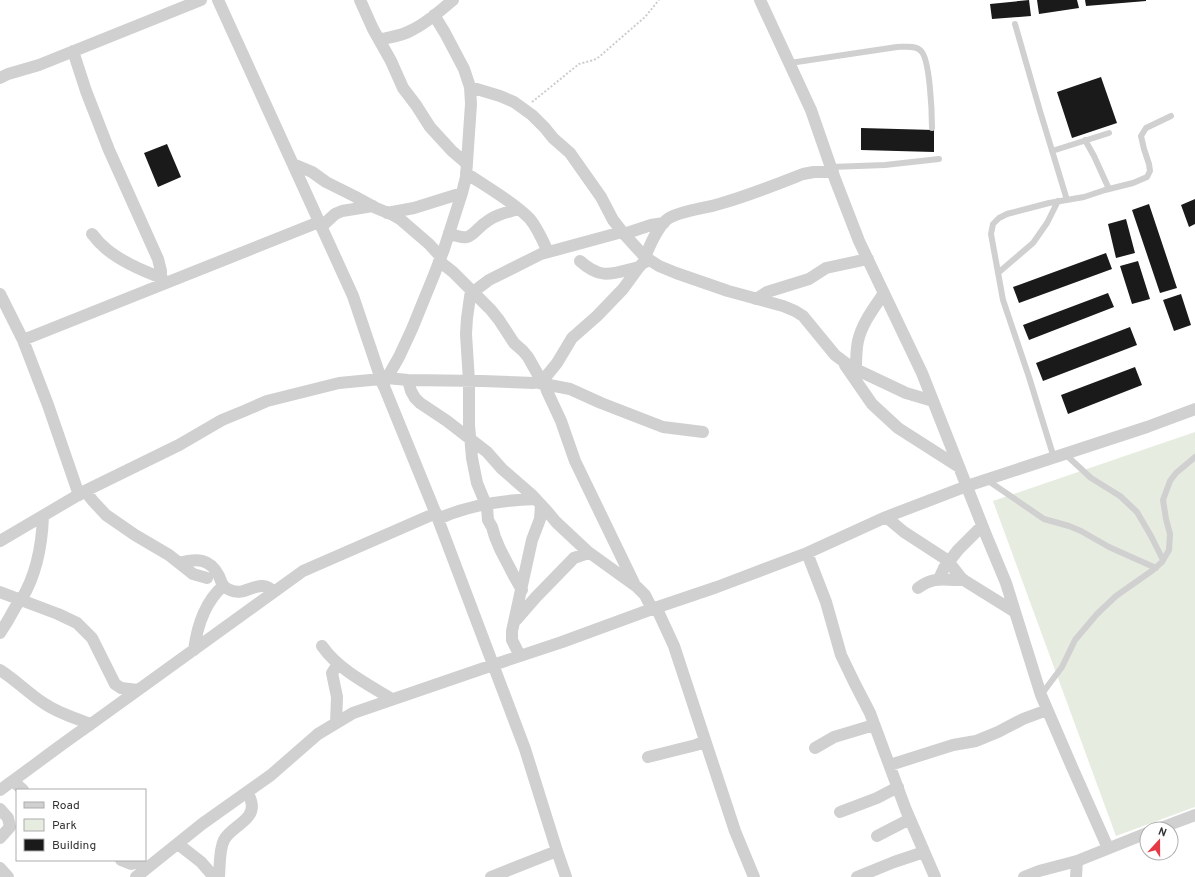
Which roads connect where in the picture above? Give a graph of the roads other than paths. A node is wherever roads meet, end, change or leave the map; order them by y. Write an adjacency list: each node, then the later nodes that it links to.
1 (201, 0): 9 (street)
2 (218, 0): 19 (street)
3 (360, 0): 8 (street)
4 (453, 0): 6 (street)
5 (760, 0): 10 (street)
6 (434, 15): 8 (street); 12 (street)
7 (1015, 24): 17 (lane)
8 (379, 40): 20 (street)
9 (73, 51): 11 (street); 40 (street)
10 (790, 64): 14 (lane); 21 (street)
11 (0, 78)
12 (470, 87): 20 (street); 32 (street)
13 (1171, 116): 22 (lane)
14 (932, 128)
15 (1109, 132): 16 (lane)
16 (1085, 140): 17 (lane); 22 (lane)
17 (1052, 151): 24 (lane)
18 (939, 158): 21 (lane)
19 (293, 164): 26 (street); 30 (street)
20 (466, 168): 23 (street); 27 (street)
21 (832, 169): 29 (street); 36 (street)
22 (1109, 189): 24 (lane)
23 (462, 193): 28 (street); 31 (street)
24 (1067, 200): 25 (lane)
25 (1058, 201): 39 (lane); 39 (lane)
26 (373, 206): 28 (street); 30 (street)
27 (518, 209): 31 (street); 34 (street)
28 (387, 213): 35 (street)
29 (664, 223): 32 (street); 38 (street)
30 (320, 225): 40 (street); 50 (street)
31 (449, 233): 35 (street)
32 (623, 233): 34 (street); 38 (street)
33 (92, 234): 40 (street)
34 (548, 252): 41 (street)
35 (440, 259): 41 (street); 50 (street)
36 (868, 259): 43 (street); 44 (street)
37 (580, 261): 38 (street)
38 (645, 261): 44 (street); 51 (street)
39 (998, 273): 56 (lane)
40 (162, 282): 45 (street)
41 (472, 291): 49 (street); 51 (street)
42 (0, 294): 45 (street)
43 (884, 294): 47 (street); 52 (street)
44 (756, 299): 46 (street)
45 (23, 340): 61 (street)
46 (841, 359): 47 (street); 58 (street)
47 (856, 369): 52 (street)
48 (408, 380): 49 (street); 50 (street); 55 (street)
49 (469, 380): 51 (street); 55 (street)
50 (384, 381): 61 (street); 65 (street)
51 (541, 382): 54 (street); 78 (street)
52 (933, 401): 58 (street)
53 (1195, 409): 56 (street)
54 (703, 432)
55 (470, 438): 62 (street); 63 (street)
56 (1059, 456): 59 (street); 71 (lane)
57 (1195, 457): 71 (lane)
58 (959, 467): 60 (street)
59 (987, 480): 60 (street); 74 (lane)
60 (967, 486): 66 (street); 67 (street)
61 (82, 493): 64 (street); 73 (street)
62 (538, 502): 63 (street); 69 (street); 81 (street)
63 (486, 505): 65 (street); 81 (street)
64 (43, 516): 68 (street); 84 (street)
65 (437, 516): 83 (street); 93 (street)
66 (886, 517): 70 (street); 72 (street)
67 (982, 526): 72 (street); 86 (street)
68 (0, 541)
69 (588, 553): 78 (street); 87 (street)
70 (806, 553): 85 (street); 101 (street)
71 (1163, 560): 74 (lane)
72 (949, 562): 76 (street); 77 (street)
73 (179, 563): 75 (street); 79 (street)
74 (1156, 568): 96 (lane)
75 (206, 578)
76 (939, 579): 77 (street); 80 (street)
77 (964, 580): 86 (street)
78 (635, 585): 85 (street)
79 (223, 586): 83 (street); 90 (street)
80 (918, 588)
81 (522, 590): 87 (street)
82 (0, 592): 84 (street)
83 (274, 592): 90 (street)
84 (21, 600): 88 (street); 95 (street)
85 (654, 608): 91 (street); 102 (street)
86 (1015, 612): 96 (street)
87 (516, 620): 91 (street)
88 (0, 633)
89 (322, 646): 92 (street)
90 (194, 650): 95 (street)
91 (520, 656): 93 (street)
92 (338, 664): 97 (street); 99 (street)
93 (493, 665): 97 (street); 121 (street)
94 (0, 670): 100 (street)
95 (138, 690): 100 (street)
96 (1041, 695): 98 (street)
97 (392, 699): 99 (street)
98 (1047, 710): 105 (street); 120 (street)
99 (336, 723): 110 (street)
100 (91, 724): 106 (street)
101 (874, 725): 103 (street); 105 (street)
102 (705, 741): 104 (street); 133 (street)
103 (815, 748)
104 (648, 757)
105 (890, 766): 107 (street)
106 (13, 781): 108 (street); 109 (street)
107 (898, 787): 112 (street); 114 (street)
108 (22, 789)
109 (0, 790)
110 (247, 793): 119 (street); 130 (street)
111 (0, 809): 118 (street)
112 (840, 812)
113 (1195, 814): 115 (street)
114 (910, 819): 116 (street); 122 (street)
115 (1178, 821)
116 (877, 836)
117 (1139, 836): 120 (street)
118 (0, 838)
119 (178, 844): 125 (street); 129 (street)
120 (1108, 848): 124 (street)
121 (557, 851): 131 (street); 132 (street)
122 (924, 852): 134 (street); 135 (street)
123 (124, 861): 125 (street)
124 (1077, 861): 136 (street); 137 (street)
125 (142, 864): 128 (street)
126 (0, 868): 127 (street)
127 (8, 877)
128 (136, 877)
129 (214, 877)
130 (219, 877)
131 (491, 877)
132 (566, 877)
133 (754, 877)
134 (857, 877)
135 (935, 877)
136 (1024, 877)
137 (1076, 877)

